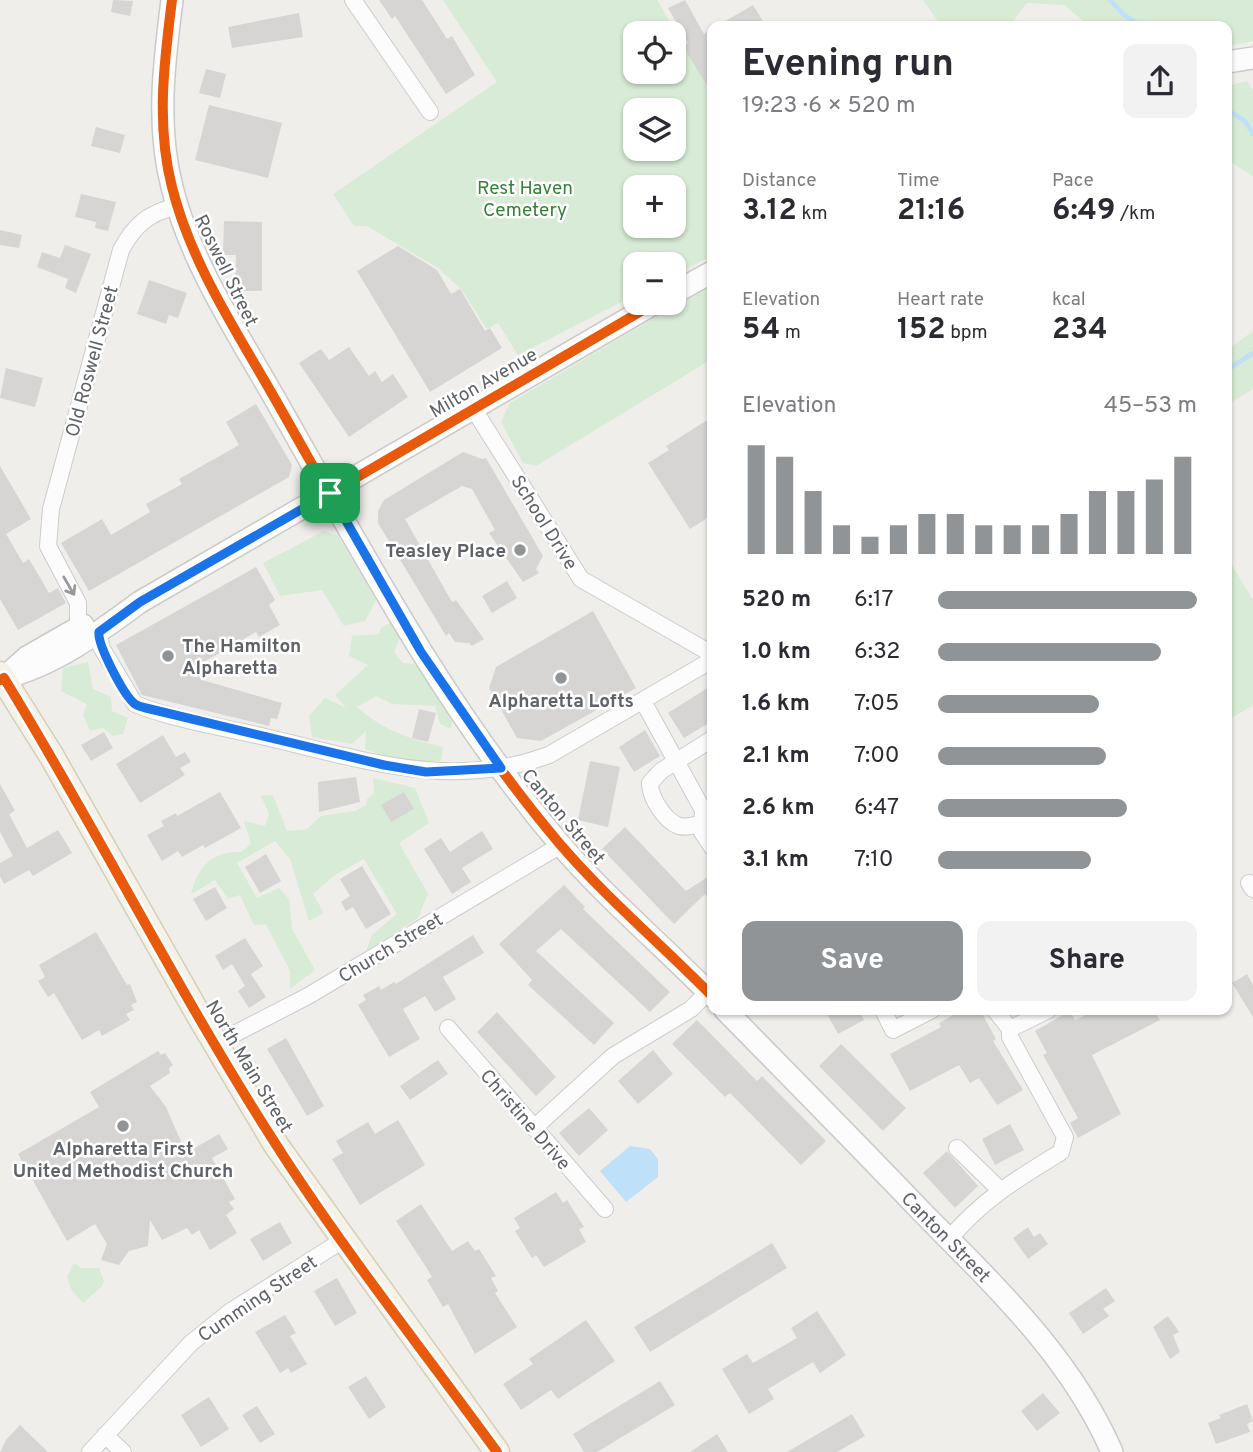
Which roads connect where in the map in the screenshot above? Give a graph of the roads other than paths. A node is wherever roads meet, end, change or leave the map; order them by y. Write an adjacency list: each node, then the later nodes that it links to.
1 (172, 0): 6 (street, Roswell Street)
2 (353, 0): 5 (street)
3 (1253, 58): 4 (street)
4 (1232, 61)
5 (429, 112)
6 (177, 206): 11 (street, Roswell Street); 13 (street, Old Roswell Street, one-way to 13)
7 (707, 275): 8 (street)
8 (686, 286)
9 (634, 315): 10 (street, Milton Avenue)
10 (473, 408): 11 (street, Milton Avenue); 15 (street, School Drive)
11 (330, 493): 12 (street, Milton Avenue); 21 (street, Canton Street)
12 (140, 602): 13 (street, Milton Avenue); 14 (street, Milton Avenue)
13 (78, 628): 17 (street, Milton Avenue)
14 (99, 632): 17 (street, Milton Avenue); 21 (street)
15 (707, 651)
16 (707, 663): 18 (street)
17 (1, 674): 34 (main road, North Main Street)
18 (644, 703): 20 (street); 21 (street)
19 (707, 741): 20 (street)
20 (676, 761): 22 (street); 22 (street)
21 (501, 768): 24 (street, Canton Street)
22 (703, 823): 23 (street)
23 (707, 842)
24 (561, 845): 25 (street, Canton Street); 34 (street, Church Street)
25 (707, 991)
26 (707, 996): 35 (street)
27 (730, 1015): 40 (street, Canton Street)
28 (886, 1015): 29 (street)
29 (922, 1015)
30 (999, 1015): 33 (street)
31 (1038, 1015): 33 (street)
32 (448, 1028): 35 (street, Christine Drive)
33 (1010, 1029): 37 (street)
34 (215, 1044): 39 (main road, North Main Street)
35 (534, 1128): 38 (street, Christine Drive)
36 (957, 1148): 37 (street)
37 (999, 1189): 40 (street)
38 (605, 1209)
39 (343, 1240): 41 (street, Cumming Street); 44 (main road, North Main Street)
40 (950, 1240): 45 (street, Canton Street)
41 (106, 1435): 42 (street, Cumming Street); 43 (street)
42 (90, 1452)
43 (123, 1452)
44 (498, 1452)
45 (1112, 1452)

